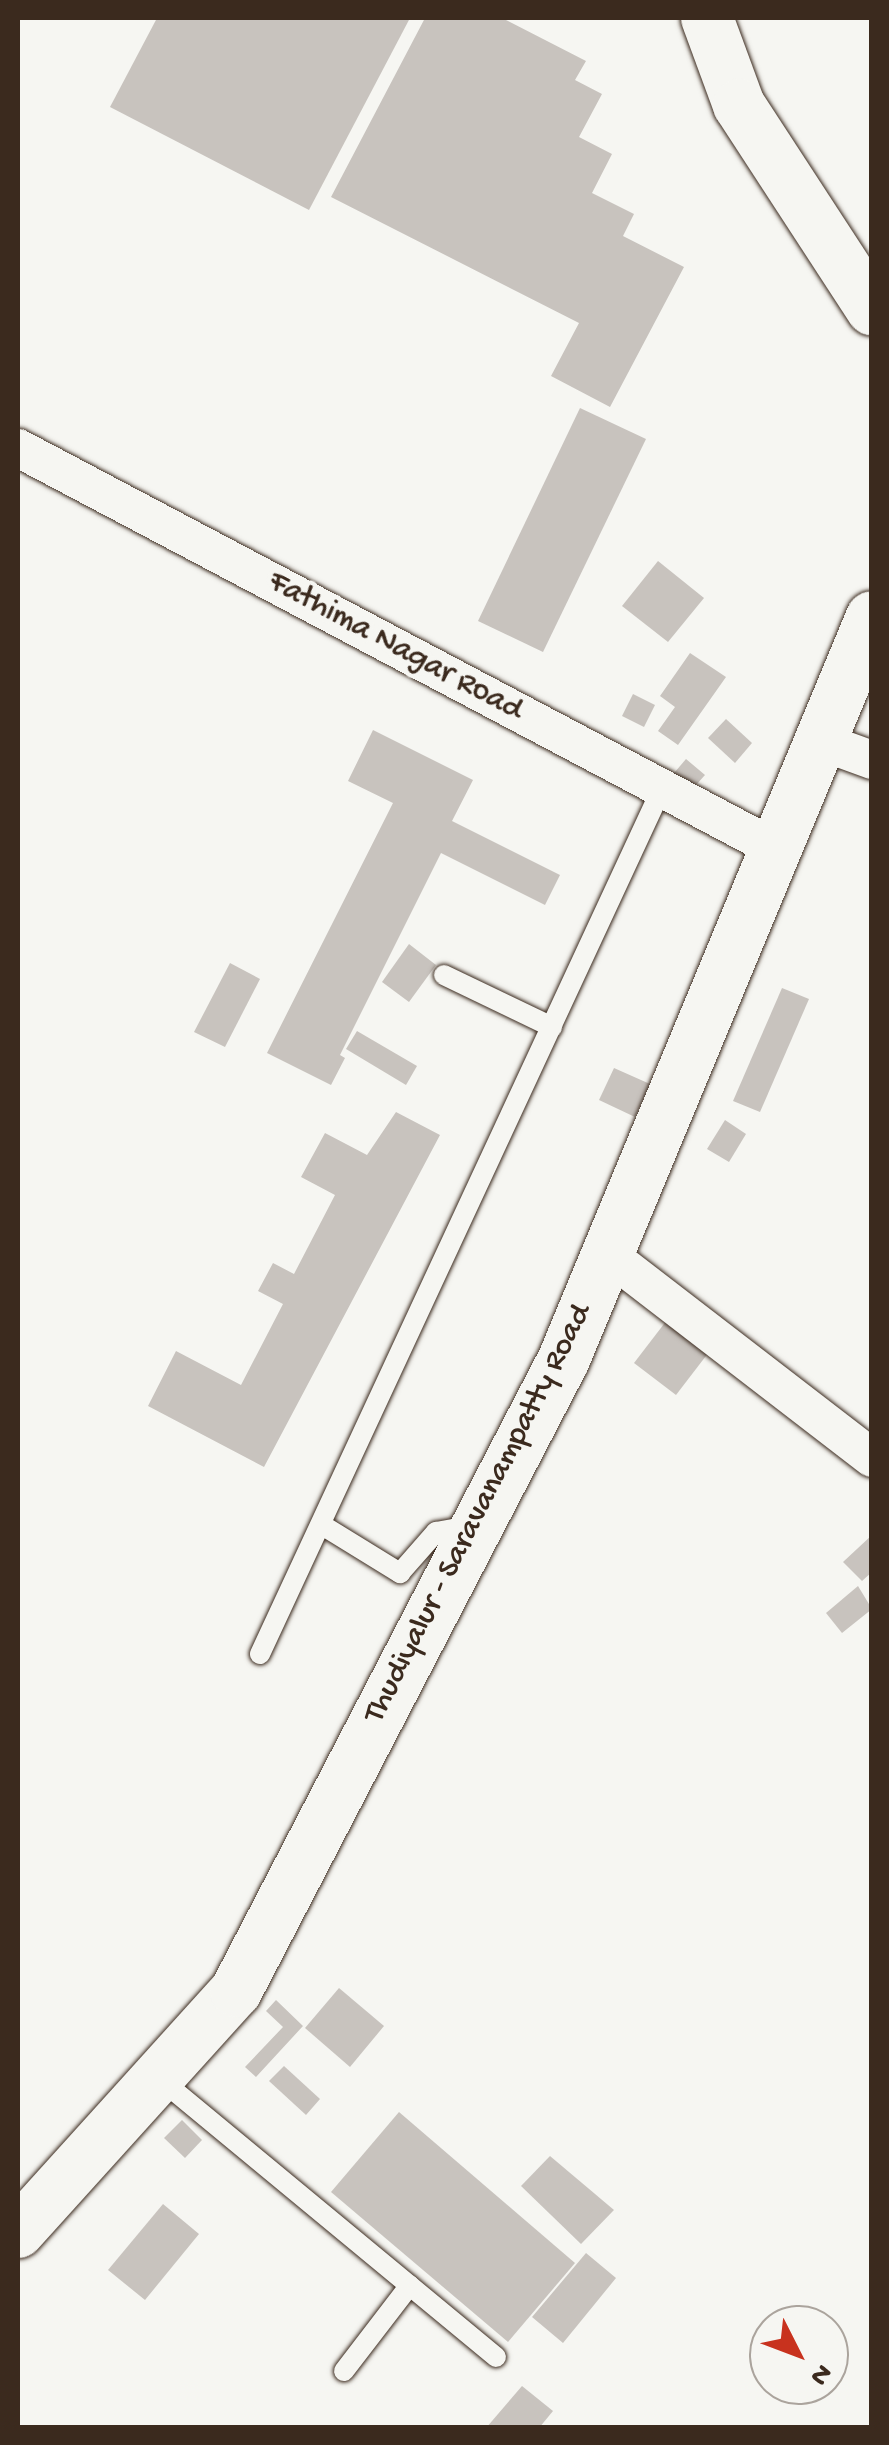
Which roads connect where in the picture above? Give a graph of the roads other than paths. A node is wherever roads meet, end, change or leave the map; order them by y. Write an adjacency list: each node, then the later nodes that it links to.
1 (707, 18): 2 (main road)
2 (872, 309)
3 (18, 448): 7 (street, Fathima Nagar Road)
4 (872, 616): 5 (main road, Thudiyalur - Saravanampatty Road)
5 (817, 740): 6 (street); 8 (main road, Thudiyalur - Saravanampatty Road)
6 (872, 760)
7 (662, 788): 8 (street, Fathima Nagar Road); 10 (lane)
8 (772, 847): 11 (main road, Thudiyalur - Saravanampatty Road)
9 (444, 976): 10 (lane)
10 (552, 1027): 13 (lane)
11 (606, 1254): 12 (street); 14 (main road, Thudiyalur - Saravanampatty Road)
12 (872, 1458)
13 (322, 1525): 14 (lane); 15 (lane)
14 (478, 1525): 16 (main road, Thudiyalur - Saravanampatty Road)
15 (260, 1654)
16 (160, 2079): 17 (main road, Thudiyalur - Saravanampatty Road); 18 (lane)
17 (18, 2232)
18 (410, 2286): 19 (lane); 20 (lane)
19 (496, 2358)
20 (344, 2371)

